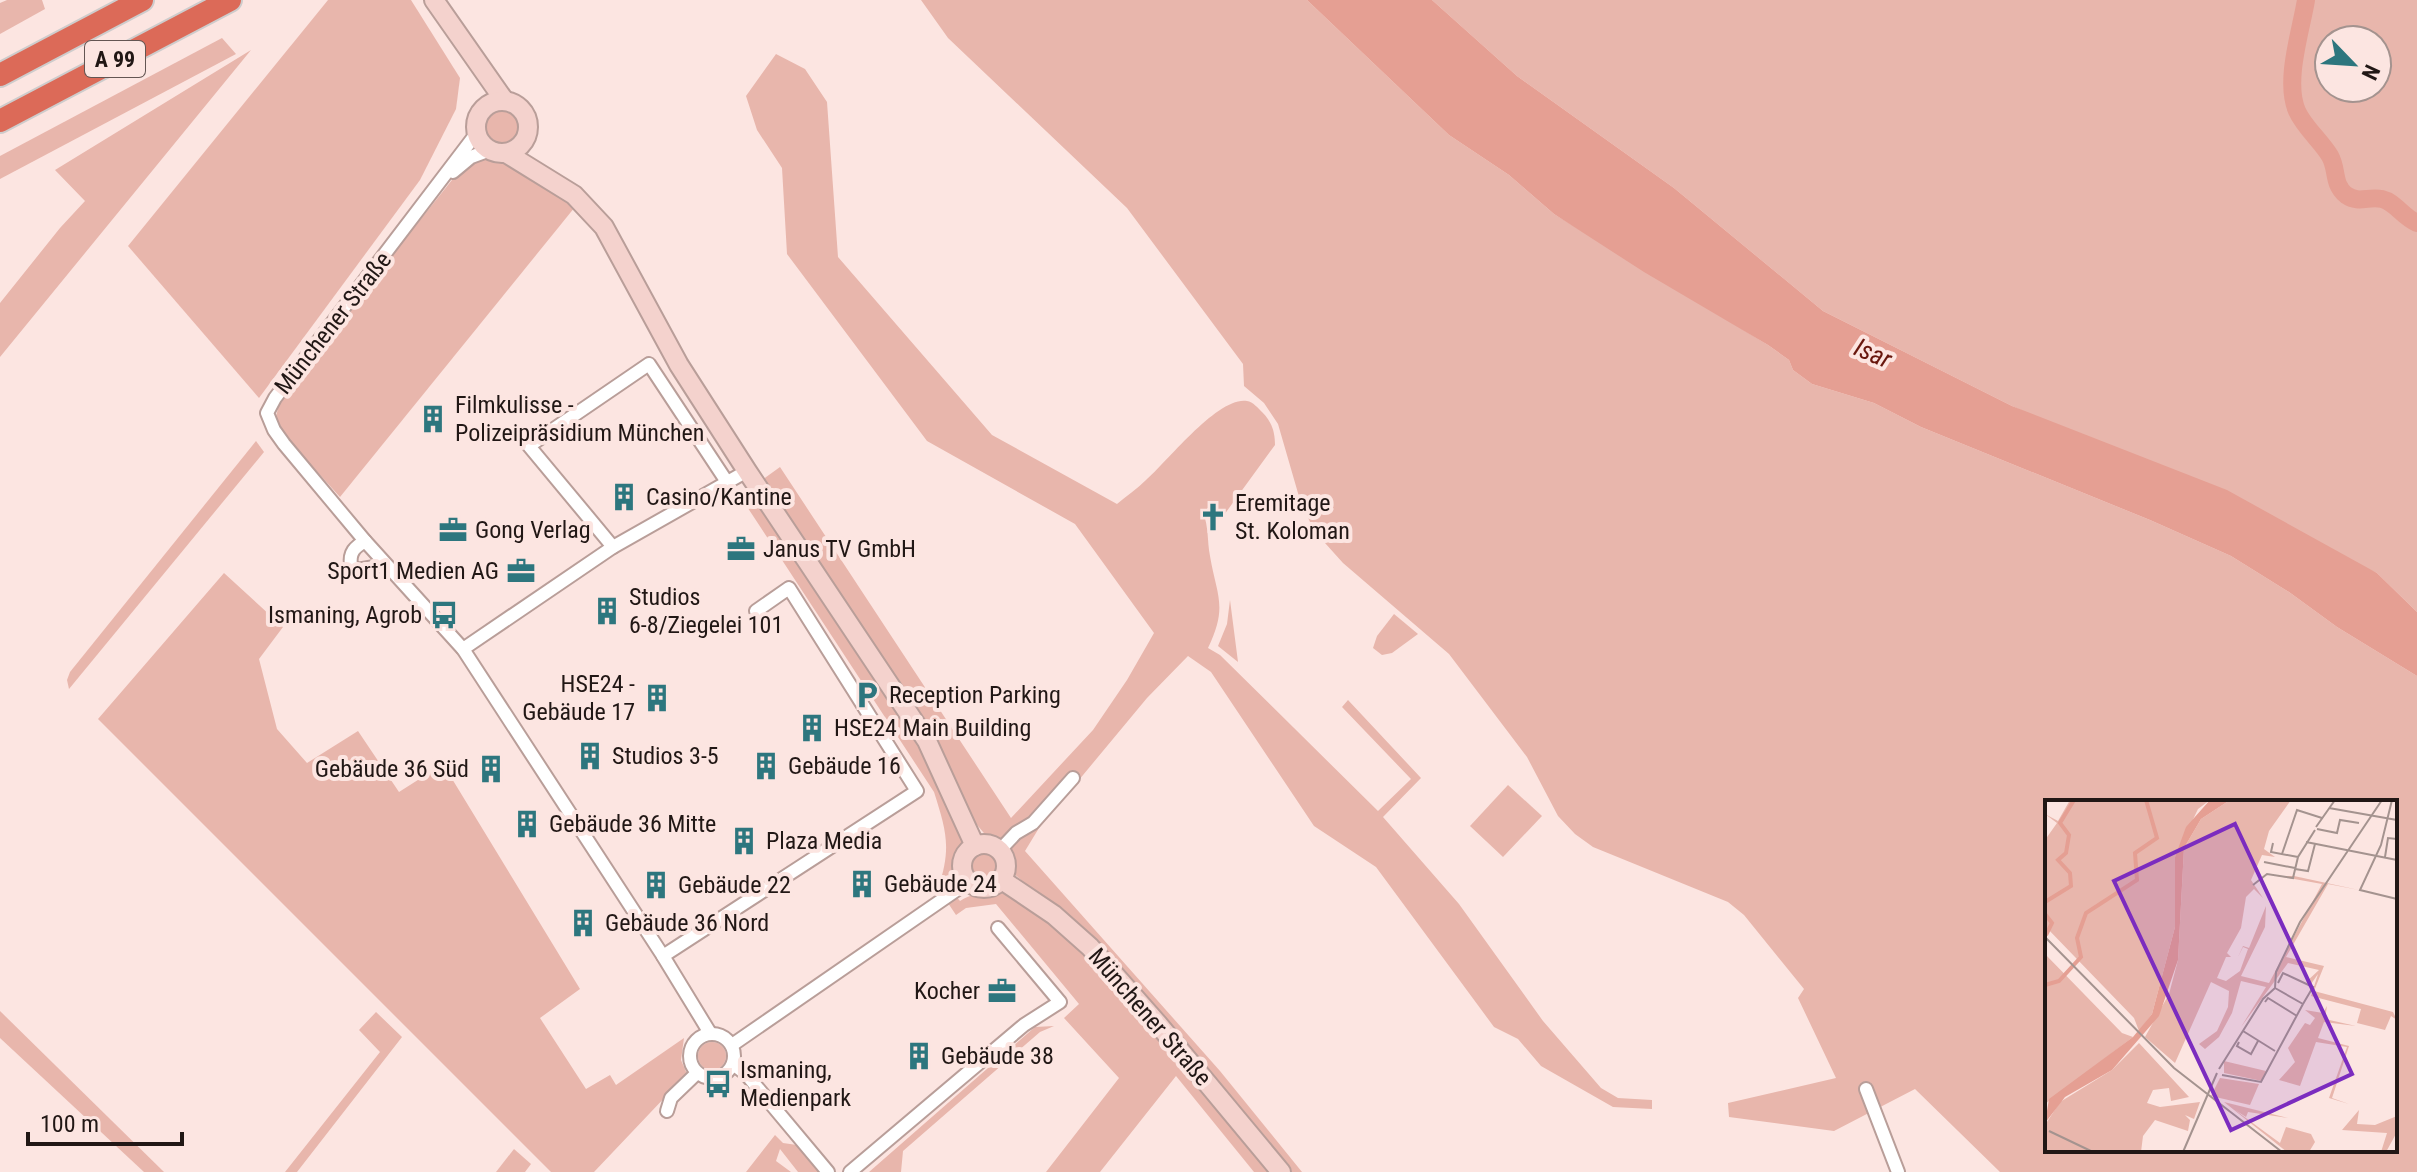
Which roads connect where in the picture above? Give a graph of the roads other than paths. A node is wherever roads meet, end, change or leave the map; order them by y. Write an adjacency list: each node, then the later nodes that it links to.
1 (142, 0): 5 (highway, A 99)
2 (230, 0): 8 (highway, A 99)
3 (434, 0): 4 (main road)
4 (475, 61): 6 (main road); 7 (main road)
5 (0, 75)
6 (504, 100): 7 (main road); 10 (main road)
7 (480, 111): 9 (main road)
8 (0, 121)
9 (476, 134): 11 (main road); 12 (street, Münchener Straße)
10 (526, 136): 11 (main road); 13 (main road)
11 (498, 152): 12 (street, Münchener Straße); 13 (main road)
12 (442, 183): 16 (street, Münchener Straße)
13 (566, 189): 14 (main road)
14 (747, 471): 15 (street); 22 (main road)
15 (727, 482): 17 (street); 17 (street)
16 (365, 541): 18 (street, Münchener Straße); 18 (street)
17 (613, 547): 20 (street)
18 (386, 565): 20 (street, Münchener Straße)
19 (756, 611): 27 (street)
20 (463, 649): 27 (street, Münchener Straße)
21 (1073, 778): 23 (street)
22 (975, 846): 23 (main road); 25 (main road)
23 (1000, 850): 24 (main road)
24 (1002, 880): 25 (main road); 36 (main road, Münchener Straße)
25 (968, 882): 29 (street)
26 (998, 928): 35 (street)
27 (663, 956): 28 (street, Münchener Straße)
28 (710, 1033): 29 (street, Münchener Straße); 31 (street)
29 (732, 1045): 30 (street)
30 (733, 1064): 31 (street); 34 (street)
31 (697, 1073): 33 (street)
32 (1866, 1089): 37 (street)
33 (667, 1111)
34 (828, 1172)
35 (850, 1172)
36 (1281, 1172)
37 (1898, 1172)

